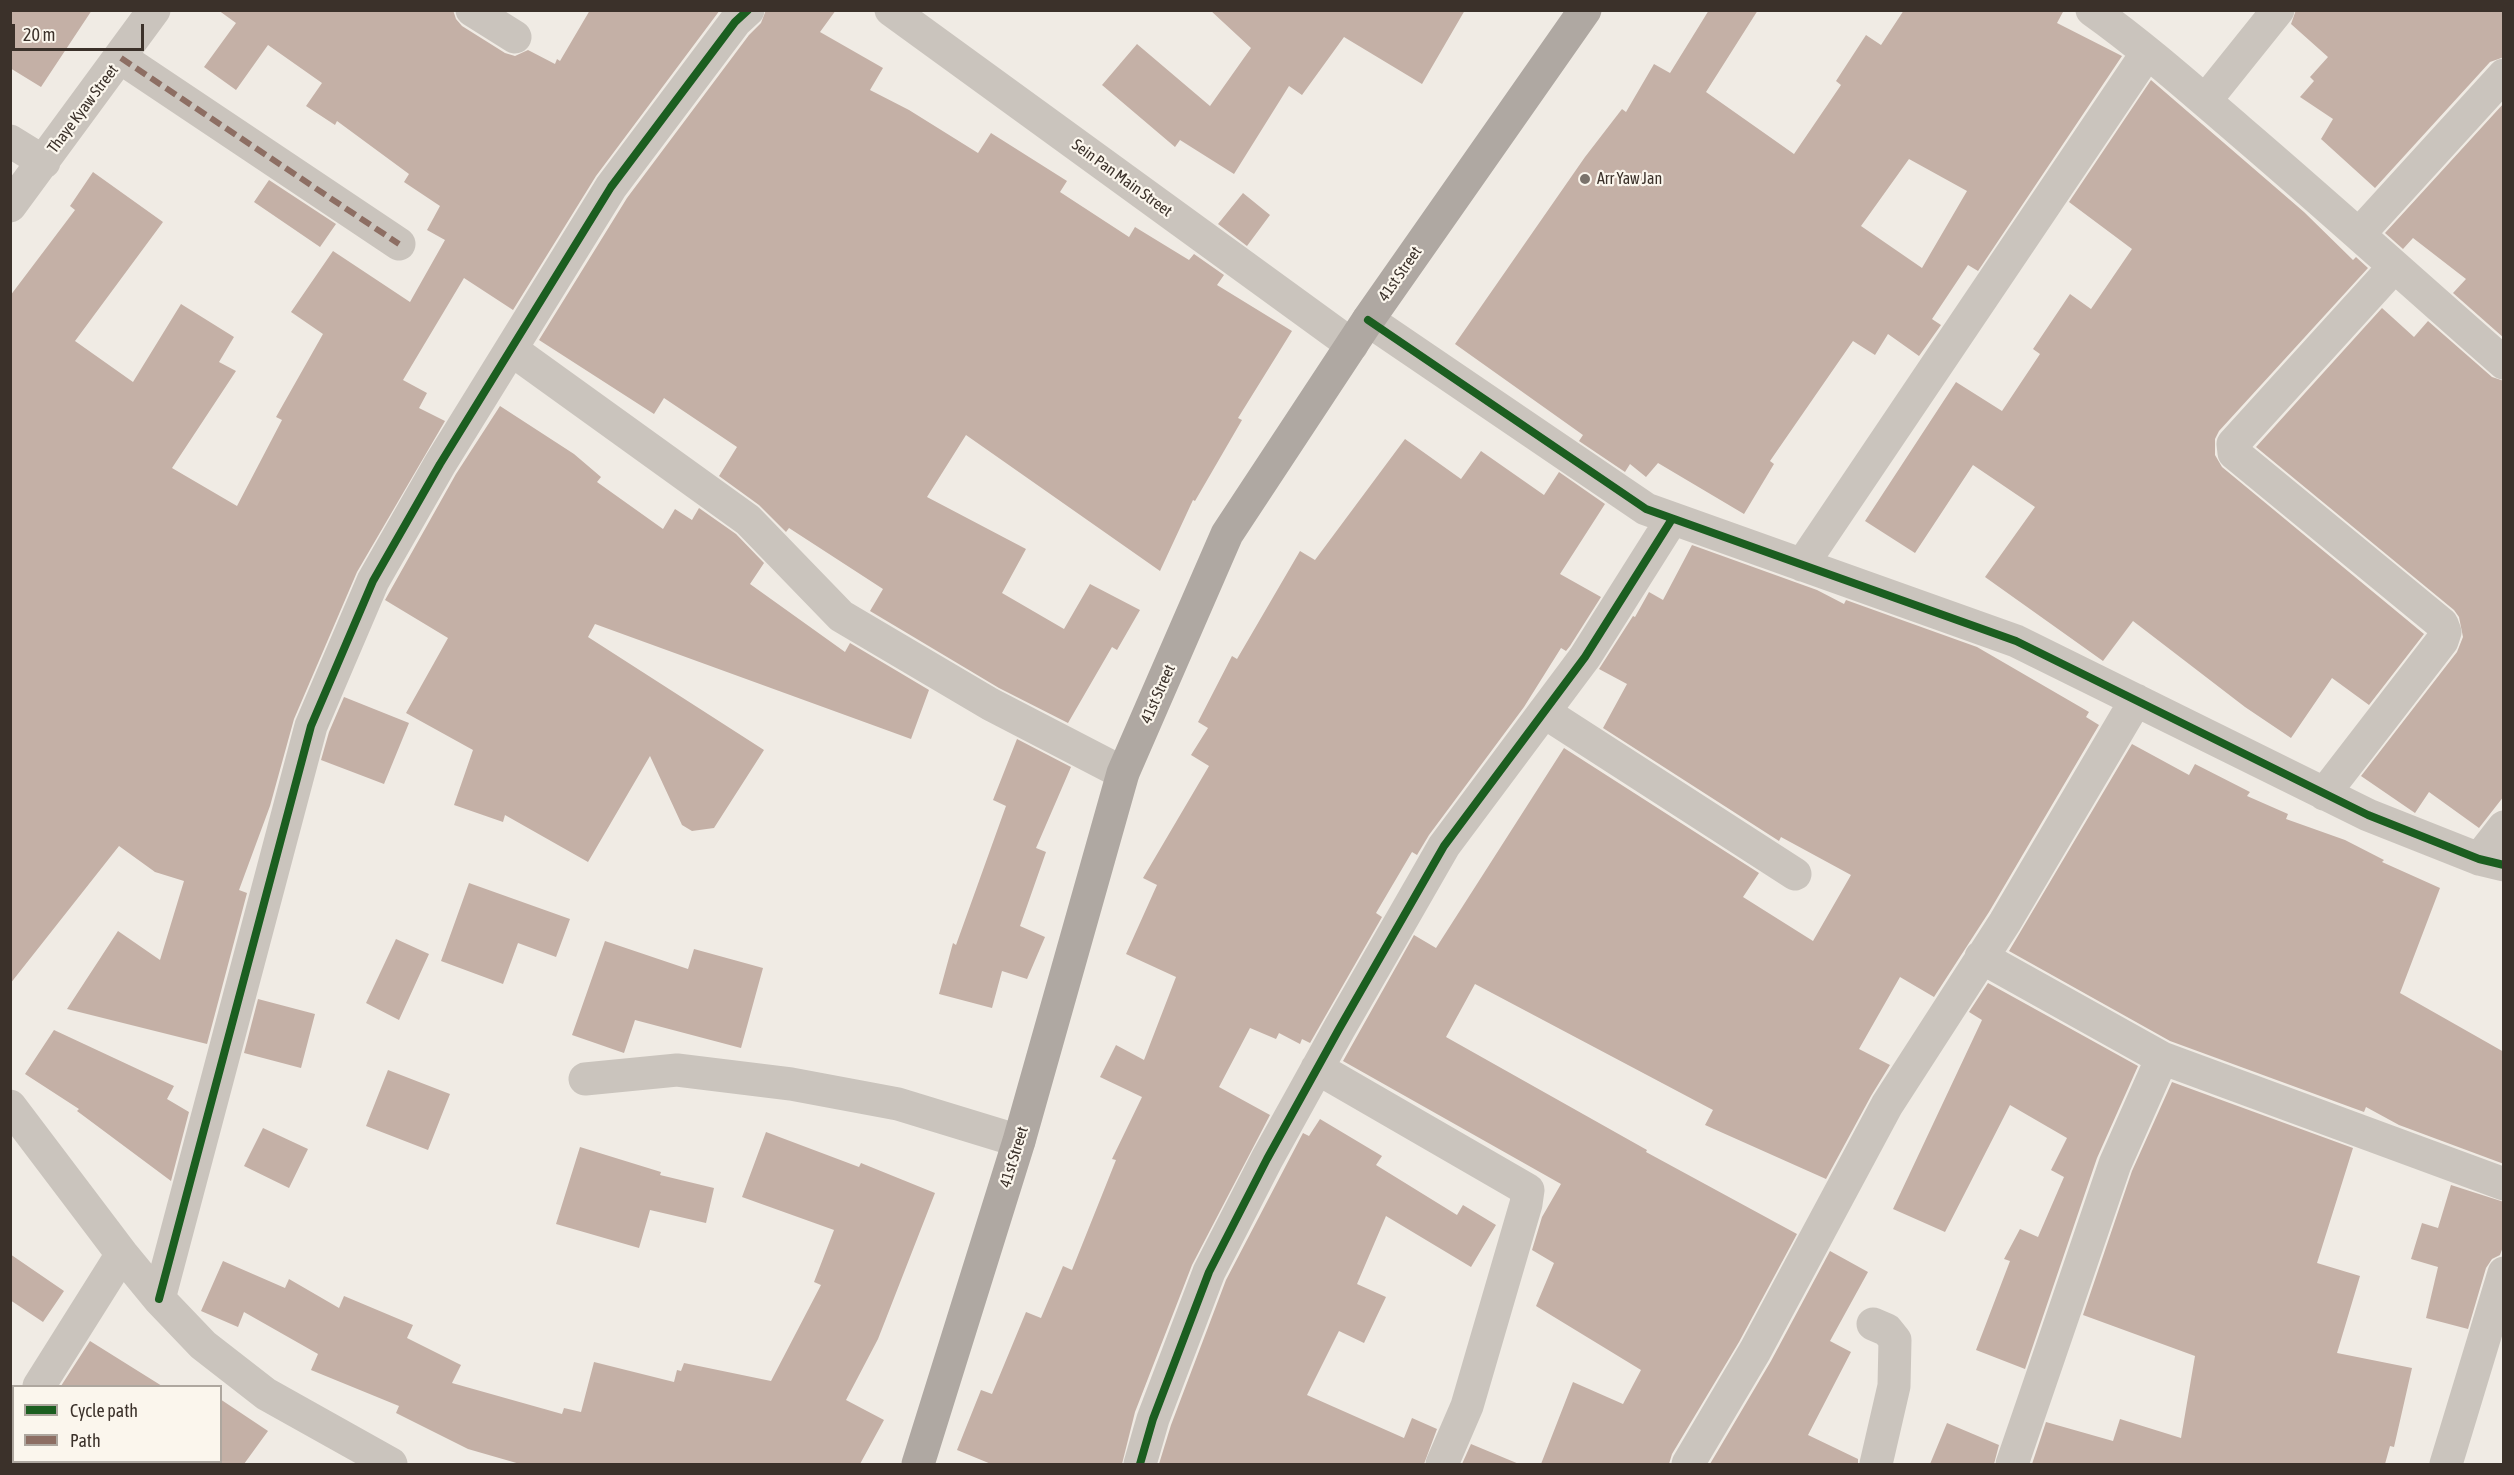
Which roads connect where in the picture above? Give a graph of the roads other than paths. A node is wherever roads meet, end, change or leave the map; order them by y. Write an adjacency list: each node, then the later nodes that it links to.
1 (154, 10): 10 (street, Thaye Kyaw Street)
2 (472, 10): 8 (street)
3 (748, 10): 20 (street)
4 (891, 10): 19 (street, Sein Pan Main Street)
5 (1585, 10): 19 (main road, 41st Street)
6 (2278, 10): 12 (street)
7 (2110, 16): 9 (street)
8 (515, 37)
9 (2147, 52): 12 (street); 23 (street)
10 (121, 58): 14 (street, Thaye Kyaw Street); 17 (street)
11 (2504, 75): 16 (street)
12 (2205, 101): 16 (street)
13 (10, 141): 14 (street)
14 (44, 162): 15 (street, Thaye Kyaw Street)
15 (10, 206)
16 (2360, 234): 18 (street)
17 (399, 244)
18 (2394, 267): 21 (street); 27 (street)
19 (1360, 332): 22 (street, Sein Pan Main Street); 26 (main road, 41st Street)
20 (512, 350): 26 (street); 40 (street)
21 (2504, 363)
22 (1672, 519): 23 (street, Sein Pan Main Street); 25 (street)
23 (1802, 565): 24 (street, Sein Pan Main Street)
24 (2136, 700): 27 (street, Sein Pan Main Street); 31 (street)
25 (1544, 712): 30 (street); 33 (street)
26 (1123, 773): 36 (main road, 41st Street)
27 (2324, 794): 29 (street, Sein Pan Main Street)
28 (2504, 826): 29 (street)
29 (2491, 862)
30 (1795, 874)
31 (1981, 957): 32 (street); 47 (street)
32 (2162, 1058): 37 (street); 49 (street)
33 (1317, 1068): 45 (street); 46 (street)
34 (585, 1079): 36 (street)
35 (10, 1106): 38 (street)
36 (1019, 1141): 44 (main road, 41st Street)
37 (2504, 1184)
38 (122, 1254): 40 (street); 42 (street)
39 (2504, 1273): 50 (street)
40 (159, 1299): 43 (street)
41 (1873, 1324): 48 (street)
42 (40, 1385)
43 (392, 1464)
44 (918, 1464)
45 (1140, 1464)
46 (1442, 1464)
47 (1688, 1464)
48 (1876, 1464)
49 (2012, 1464)
50 (2446, 1464)

